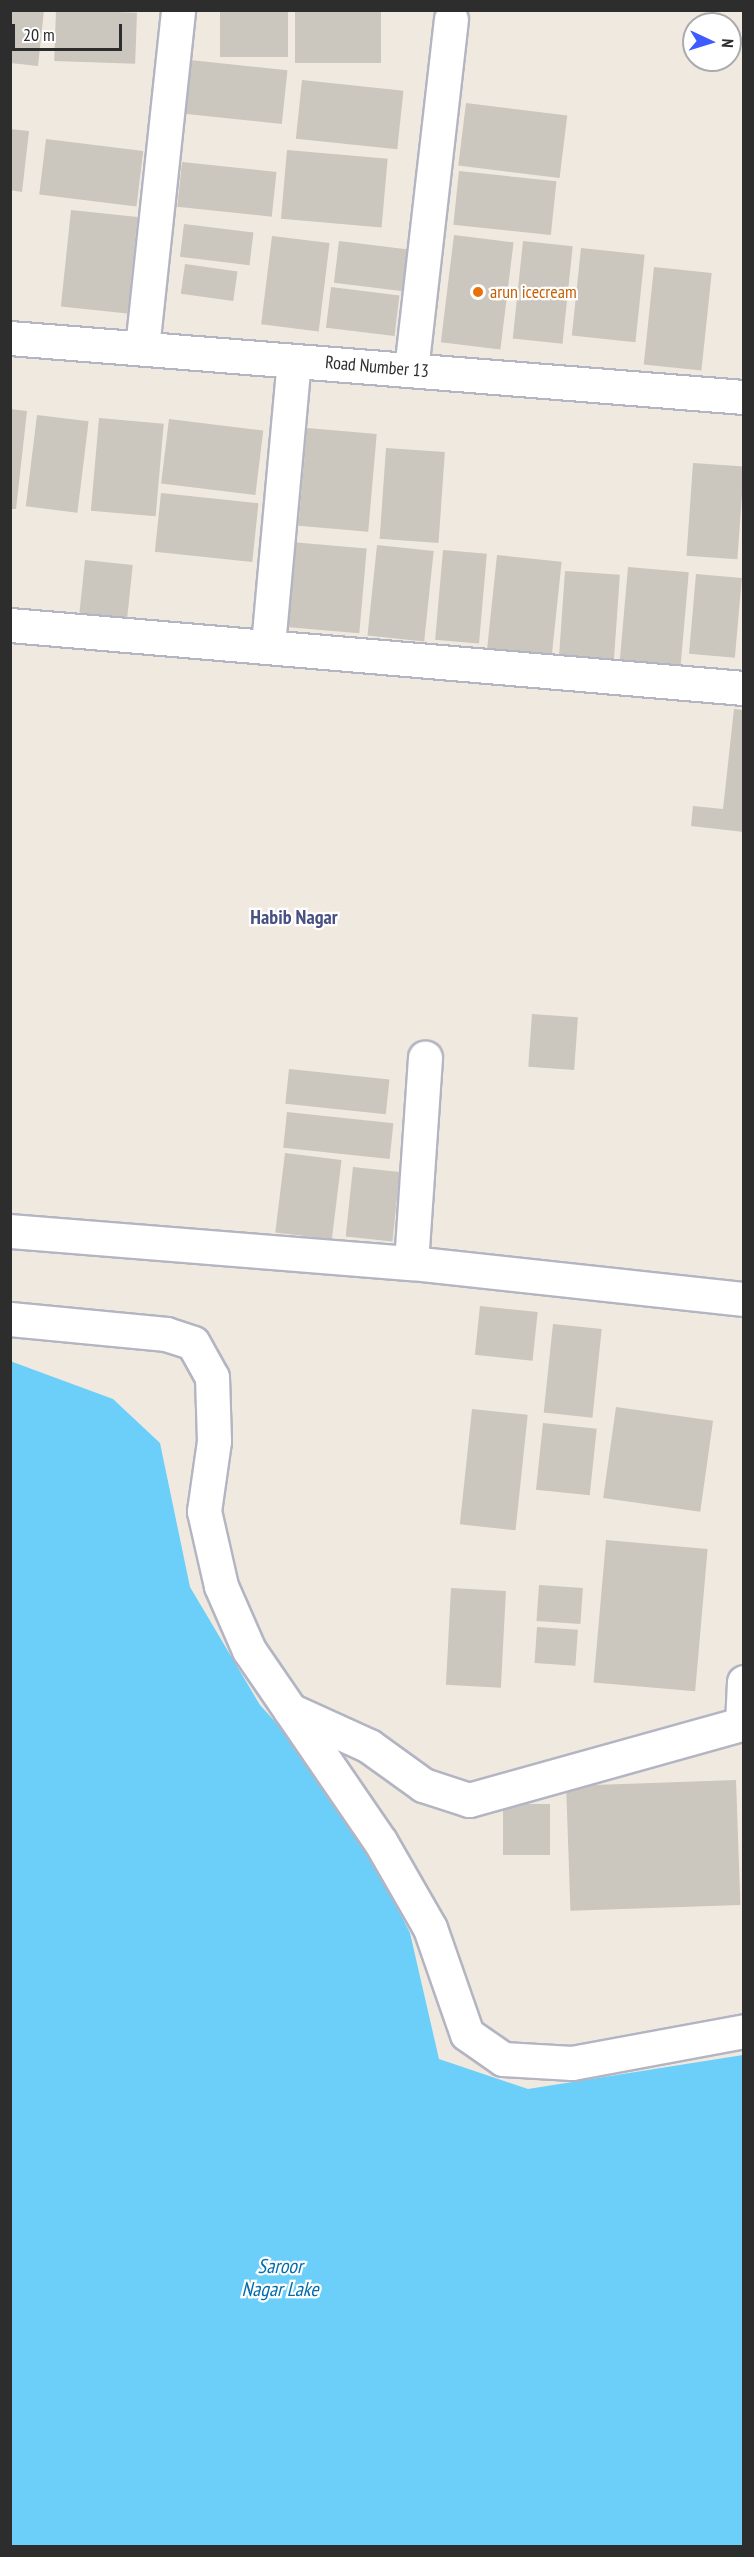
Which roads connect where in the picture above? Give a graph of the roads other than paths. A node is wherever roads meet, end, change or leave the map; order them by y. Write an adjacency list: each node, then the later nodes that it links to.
1 (178, 10): 4 (street)
2 (451, 19): 6 (street)
3 (10, 338): 4 (street, Road Number 13)
4 (142, 348): 5 (street, Road Number 13)
5 (294, 361): 6 (street, Road Number 13); 9 (street)
6 (411, 370): 7 (street, Road Number 13)
7 (744, 397)
8 (10, 625): 9 (street)
9 (268, 645): 10 (street)
10 (744, 688)
11 (425, 1057): 13 (street)
12 (10, 1231): 13 (street)
13 (411, 1263): 14 (street)
14 (744, 1299)
15 (10, 1319): 17 (street)
16 (744, 1683): 18 (street)
17 (290, 1710): 18 (street); 19 (street)
18 (743, 1723)
19 (744, 2031)

